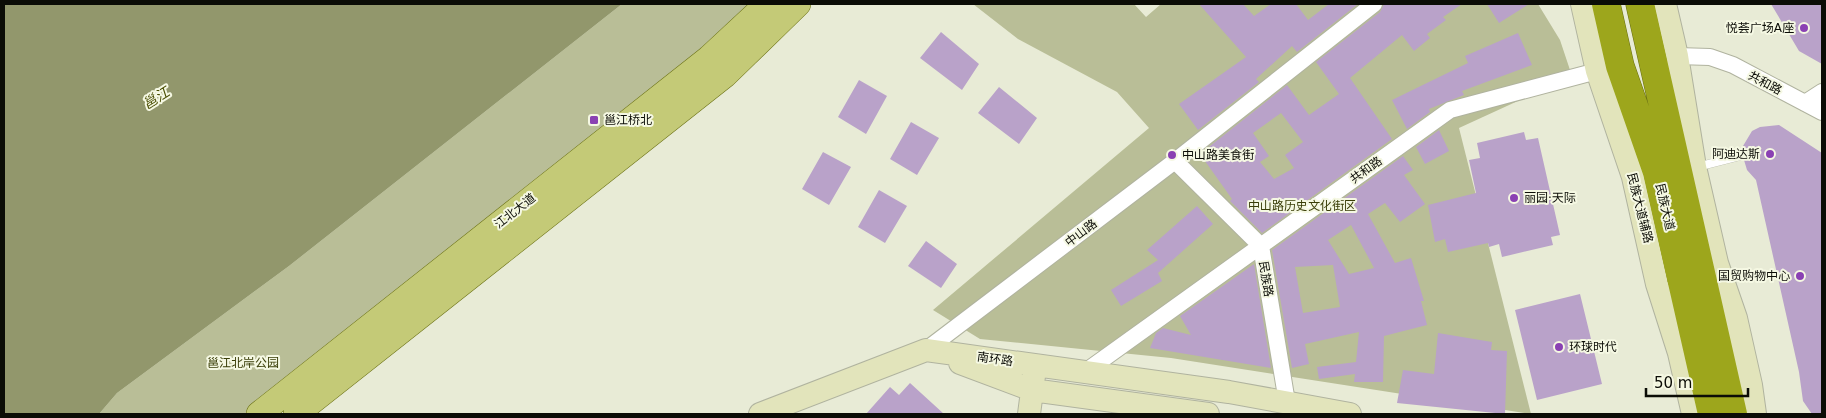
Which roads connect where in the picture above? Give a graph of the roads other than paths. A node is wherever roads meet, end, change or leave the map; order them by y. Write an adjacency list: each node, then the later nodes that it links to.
1 (767, 4): 22 (main road, 江北大道)
2 (798, 4): 23 (main road, 江北大道)
3 (1374, 4): 13 (street, 中山路)
4 (1640, 4): 16 (highway, 民族大道)
5 (1665, 4): 7 (main road)
6 (1588, 8): 8 (main road, 民族大道辅路); 29 (highway, 民族大道)
7 (1677, 56): 10 (street, 共和路); 14 (main road)
8 (1597, 72): 15 (street, 共和路); 28 (main road, 民族大道辅路)
9 (1822, 92): 10 (street)
10 (1805, 103): 11 (street, 共和路)
11 (1822, 112)
12 (1740, 156): 14 (lane)
13 (1175, 161): 15 (street, 民族路); 17 (street, 中山路)
14 (1695, 167): 16 (highway); 31 (main road)
15 (1261, 246): 19 (street, 共和路); 21 (street, 民族路)
16 (1703, 284): 30 (highway, 民族大道)
17 (926, 350): 18 (main road, 南环路); 20 (main road, 南环路); 24 (main road, 中山路)
18 (1035, 365): 19 (main road, 南环路); 20 (main road)
19 (1085, 372): 21 (main road, 南环路)
20 (1032, 390): 25 (main road); 26 (main road, 南环路)
21 (1286, 402): 27 (main road, 南环路)
22 (259, 414)
23 (296, 414)
24 (760, 414)
25 (1029, 414)
26 (1208, 414)
27 (1350, 414)
28 (1693, 414)
29 (1712, 414)
30 (1733, 414)
31 (1755, 414)

